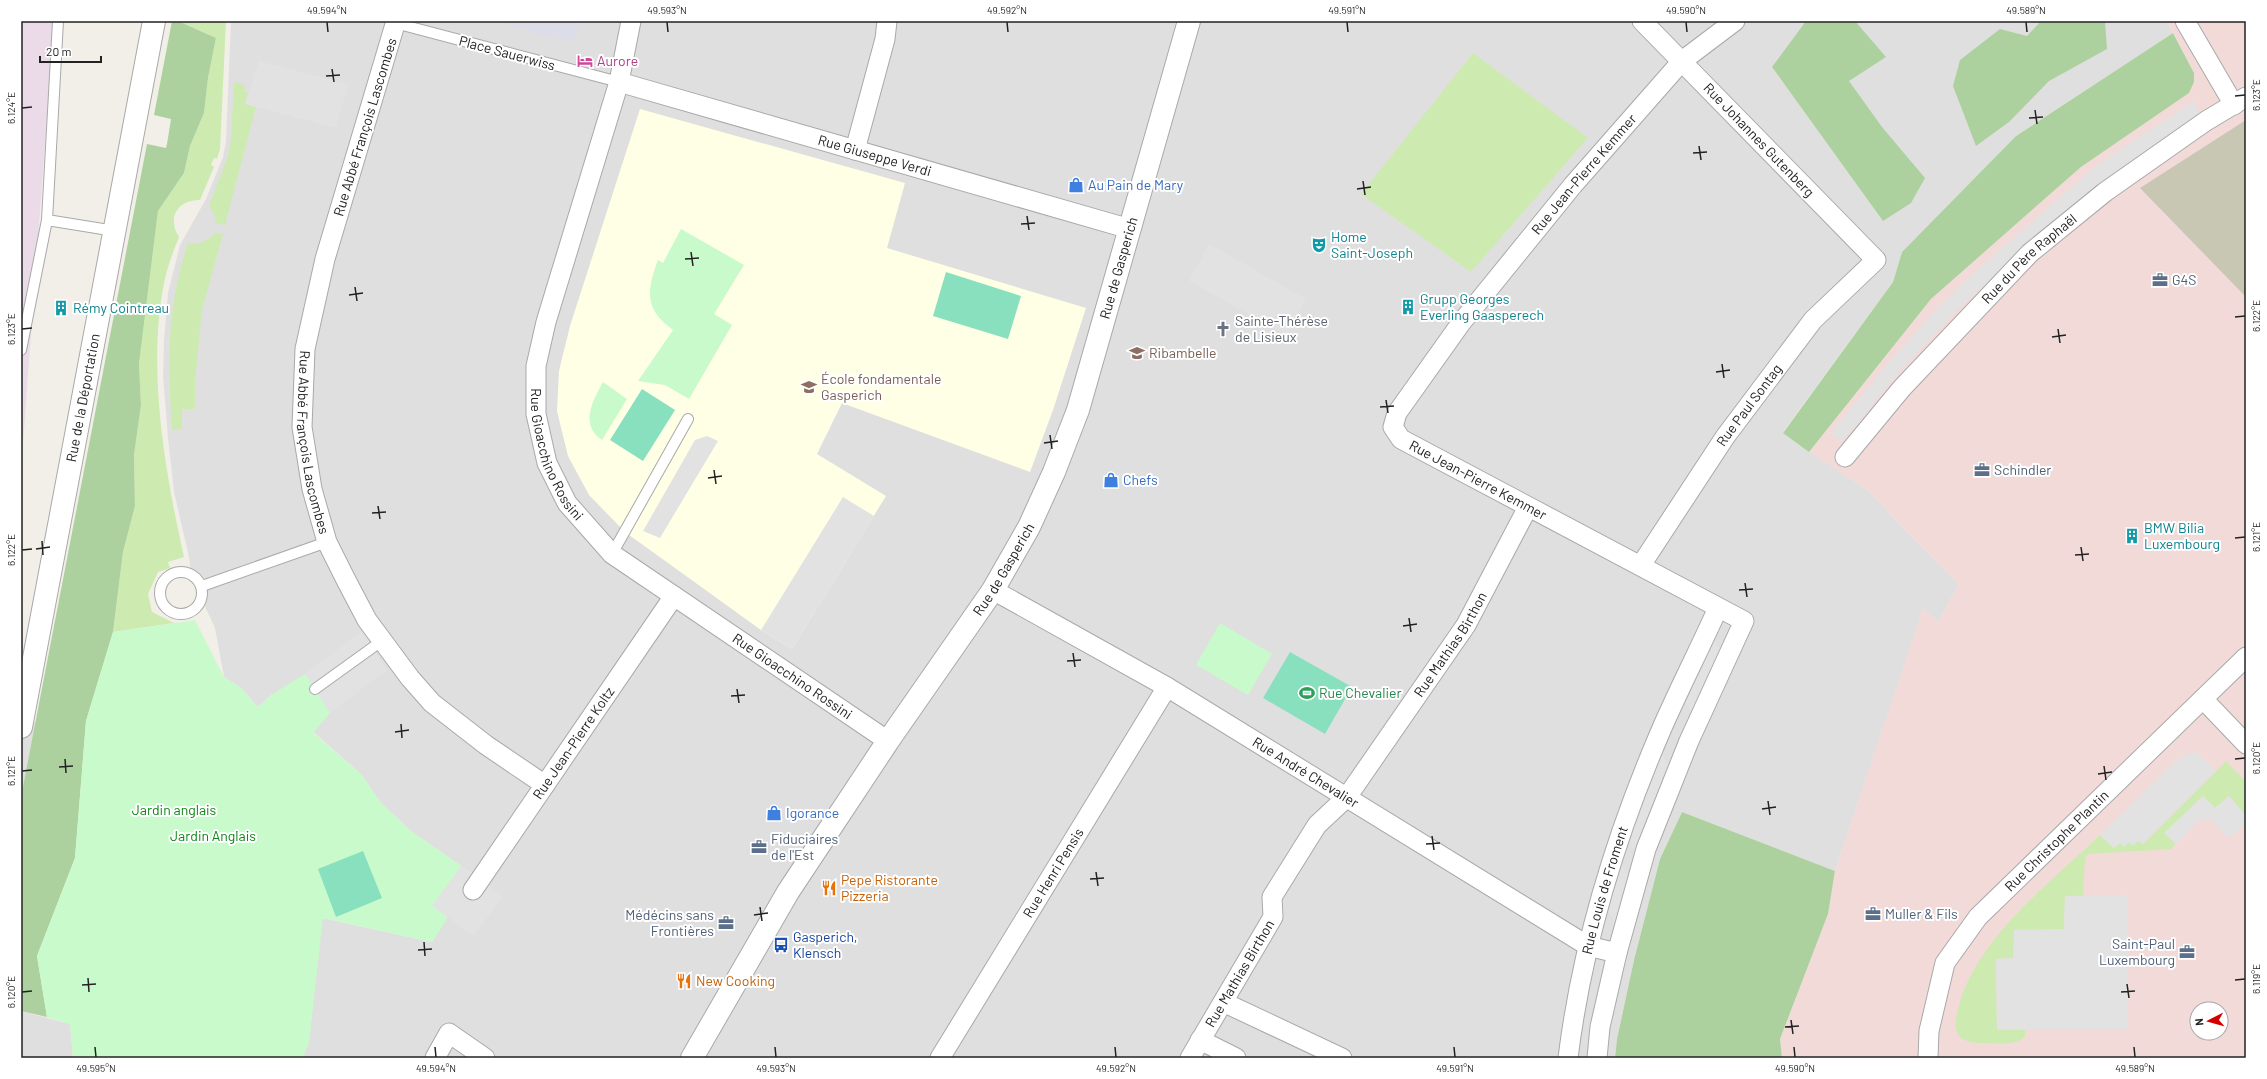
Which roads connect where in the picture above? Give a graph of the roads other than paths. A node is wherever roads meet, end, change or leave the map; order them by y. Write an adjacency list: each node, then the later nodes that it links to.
1 (58, 21): 14 (lane)
2 (154, 21): 16 (street, Rue de la Déportation)
3 (631, 21): 11 (street, Rue Gioacchino Rossini)
4 (887, 21): 13 (street)
5 (1189, 21): 15 (street, Rue de Gasperich)
6 (1642, 21): 10 (street, Rue Johannes Gutenberg)
7 (1735, 21): 10 (street, Rue Jean-Pierre Kemmer)
8 (2185, 21): 12 (street)
9 (396, 22): 11 (lane, Place Sauerwiss); 22 (street, Rue Abbé François Lascombes)
10 (1682, 61): 17 (street, Rue Johannes Gutenberg); 21 (street, Rue Jean-Pierre Kemmer)
11 (619, 82): 13 (street, Rue Giuseppe Verdi); 23 (street, Rue Gioacchino Rossini)
12 (2240, 101): 20 (street, Rue du Père Raphaël)
13 (855, 150): 15 (street, Rue Giuseppe Verdi)
14 (47, 220): 16 (lane); 18 (lane)
15 (1130, 229): 26 (street, Rue de Gasperich)
16 (115, 230): 34 (street, Rue de la Déportation)
17 (1876, 260): 24 (street, Rue Paul Sontag)
18 (21, 350)
19 (688, 419): 23 (lane)
20 (1845, 457)
21 (1528, 507): 24 (street, Rue Jean-Pierre Kemmer); 40 (street, Rue Mathias Birthon)
22 (326, 542): 25 (lane); 29 (street, Rue Abbé François Lascombes)
23 (612, 554): 27 (street, Rue Gioacchino Rossini)
24 (1641, 565): 28 (street, Rue Jean-Pierre Kemmer)
25 (202, 586): 25 (lane)
26 (993, 590): 31 (street, Rue André Chevalier); 36 (street, Rue de Gasperich)
27 (674, 596): 36 (street, Rue Gioacchino Rossini); 39 (street, Rue Jean-Pierre Koltz)
28 (1723, 610): 35 (street, Rue Louis de Froment); 37 (street, Rue Louis de Froment)
29 (383, 640): 32 (lane); 39 (street, Rue Abbé François Lascombes)
30 (2246, 657): 33 (street, Rue Christophe Plantin)
31 (1167, 687): 40 (street, Rue André Chevalier); 49 (street, Rue Henri Pensis)
32 (315, 689)
33 (2203, 699): 38 (street); 55 (street, Rue Christophe Plantin)
34 (21, 727)
35 (1662, 728): 37 (street); 42 (street, Rue Louis de Froment)
36 (888, 741): 46 (street, Rue de Gasperich)
37 (1688, 741): 43 (street, Rue Louis de Froment)
38 (2246, 744)
39 (545, 785): 41 (street, Rue Jean-Pierre Koltz)
40 (1347, 797): 42 (street, Rue André Chevalier); 44 (street, Rue Mathias Birthon)
41 (473, 890)
42 (1588, 946): 43 (street, Rue André Chevalier); 53 (street, Rue Louis de Froment)
43 (1617, 953): 54 (street, Rue Louis de Froment)
44 (1223, 1002): 45 (street, Rue Mathias Birthon); 52 (street)
45 (1200, 1040): 50 (street, Rue Mathias Birthon); 51 (street)
46 (696, 1057)
47 (435, 1058): 48 (street)
48 (485, 1058)
49 (940, 1058)
50 (1190, 1058)
51 (1236, 1058)
52 (1342, 1058)
53 (1568, 1058)
54 (1597, 1058)
55 (1928, 1058)

